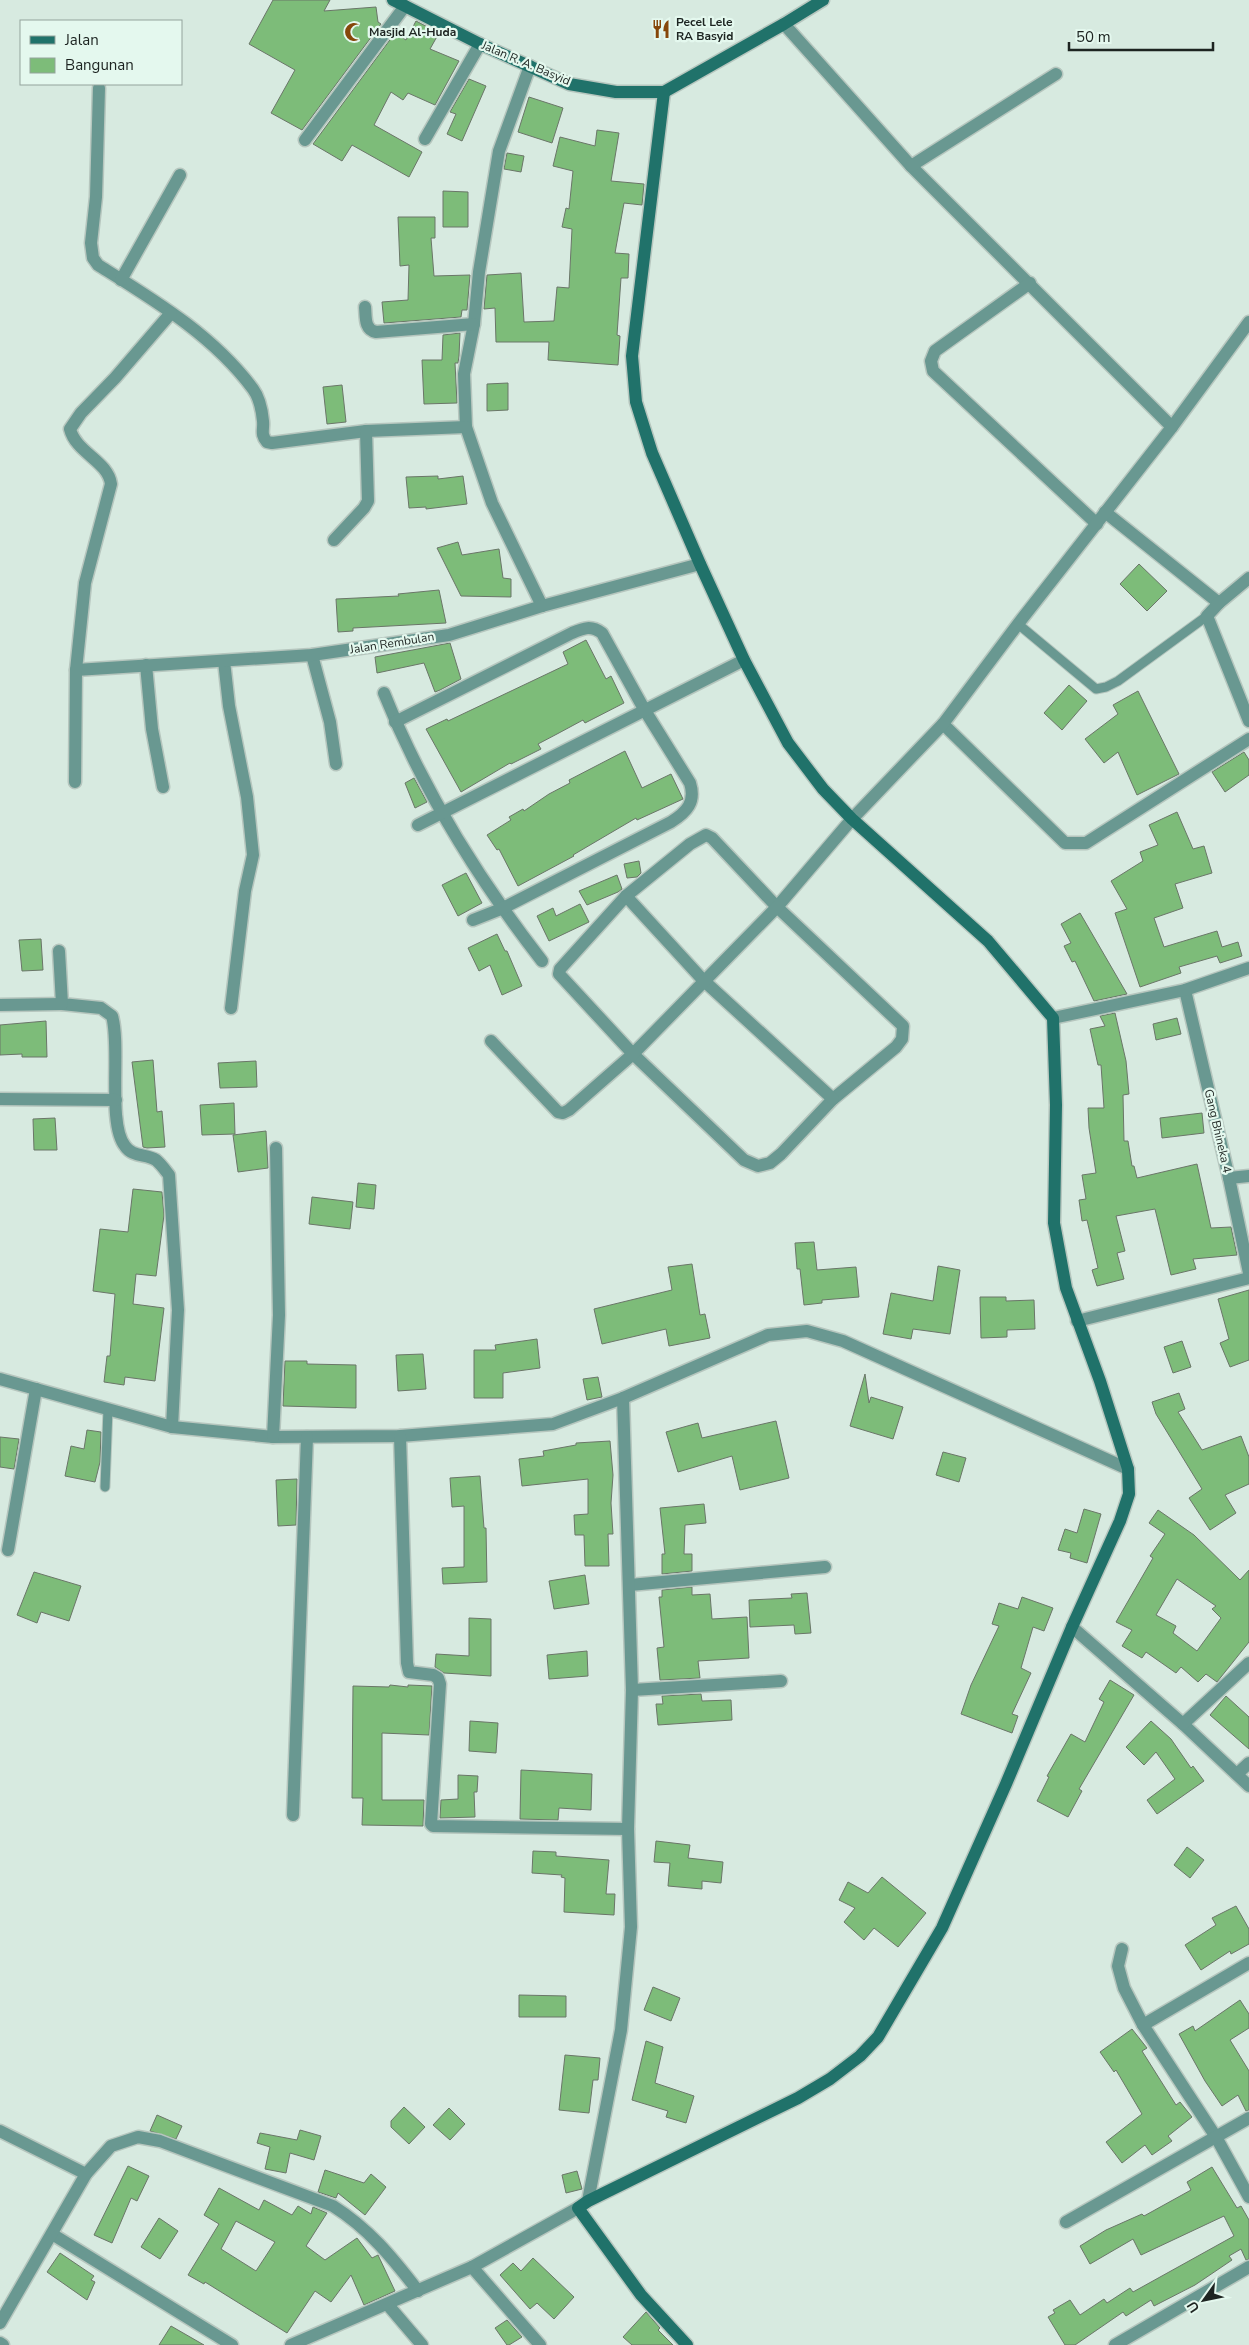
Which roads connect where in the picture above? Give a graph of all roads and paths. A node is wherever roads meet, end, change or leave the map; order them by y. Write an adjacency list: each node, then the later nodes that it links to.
1 (822, 0): 3 (street, Jalan R. A. Basyid)
2 (399, 3): 4 (street, Jalan R. A. Basyid); 10 (street)
3 (784, 24): 8 (street, Jalan R. A. Basyid); 11 (street)
4 (480, 44): 5 (street, Jalan R. A. Basyid); 9 (street)
5 (530, 66): 8 (street, Jalan R. A. Basyid); 18 (street)
6 (1056, 74): 11 (street)
7 (99, 88): 13 (street)
8 (664, 92): 25 (street)
9 (426, 138)
10 (305, 140)
11 (911, 166): 14 (street)
12 (180, 175): 13 (street)
13 (121, 280): 16 (street)
14 (1030, 283): 20 (street); 23 (street)
15 (364, 307): 18 (street)
16 (171, 313): 21 (street); 35 (street)
17 (1249, 322): 20 (street)
18 (474, 324): 19 (street)
19 (466, 427): 21 (street); 28 (street)
20 (1172, 427): 22 (street)
21 (366, 431): 24 (street)
22 (1105, 512): 23 (street); 27 (street)
23 (1096, 524): 30 (street)
24 (334, 540)
25 (700, 564): 28 (street, Jalan Rembulan); 32 (street)
26 (1249, 578): 27 (street)
27 (1219, 603): 29 (street)
28 (542, 606): 31 (street, Jalan Rembulan)
29 (1207, 616): 30 (lane); 38 (street)
30 (1018, 624): 40 (street)
31 (312, 655): 33 (street, Jalan Rembulan); 42 (street)
32 (744, 660): 37 (street); 46 (street)
33 (224, 661): 34 (street, Jalan Rembulan); 59 (street)
34 (146, 665): 35 (street, Jalan Rembulan); 44 (street)
35 (76, 670): 43 (street)
36 (384, 693): 39 (street)
37 (644, 710): 39 (street); 45 (street); 50 (street)
38 (1249, 721)
39 (396, 722): 45 (street)
40 (943, 724): 41 (street); 46 (street)
41 (1249, 739)
42 (336, 764)
43 (74, 782)
44 (164, 787)
45 (443, 812): 47 (street); 50 (street)
46 (852, 819): 49 (street); 60 (street)
47 (418, 825)
48 (626, 896): 49 (street); 55 (street); 62 (street)
49 (776, 907): 55 (street); 64 (street)
50 (501, 909): 51 (street); 53 (street)
51 (473, 920)
52 (59, 951): 57 (street)
53 (542, 961)
54 (1249, 968): 56 (street)
55 (703, 980): 62 (street); 64 (street)
56 (1185, 990): 60 (street); 68 (street, Gang Bhineka 4)
57 (62, 1004): 58 (street); 65 (street)
58 (0, 1005)
59 (231, 1008)
60 (1054, 1018): 71 (street)
61 (491, 1041): 62 (street)
62 (633, 1054): 64 (street)
63 (0, 1098): 65 (street)
64 (833, 1099)
65 (116, 1100): 76 (street)
66 (276, 1148): 78 (street)
67 (1249, 1176): 68 (street)
68 (1229, 1178): 69 (street, Gang Bhineka 4)
69 (1249, 1273)
70 (1249, 1278): 71 (street)
71 (1077, 1321): 80 (street)
72 (0, 1379): 73 (street)
73 (36, 1389): 75 (street); 82 (street)
74 (622, 1398): 77 (street); 80 (street); 84 (street)
75 (108, 1409): 76 (street); 81 (lane)
76 (172, 1427): 78 (street)
77 (400, 1436): 79 (street); 94 (street)
78 (273, 1437): 79 (street)
79 (307, 1438): 93 (street)
80 (1128, 1469): 85 (street)
81 (105, 1487)
82 (8, 1550)
83 (826, 1567): 84 (street)
84 (630, 1584): 88 (street)
85 (1072, 1627): 89 (street); 103 (street)
86 (1249, 1663): 89 (street)
87 (781, 1681): 88 (street)
88 (632, 1690): 94 (street)
89 (1183, 1724): 91 (street)
90 (1249, 1762): 91 (street)
91 (1236, 1774): 92 (street)
92 (1249, 1786)
93 (294, 1815)
94 (628, 1829): 103 (street)
95 (1122, 1949): 97 (street)
96 (1249, 1963): 97 (street)
97 (1143, 2025): 100 (street)
98 (1249, 2118): 100 (street)
99 (0, 2131): 101 (street)
100 (1216, 2137): 102 (street); 104 (street)
101 (86, 2174): 105 (street); 108 (street)
102 (1249, 2197)
103 (583, 2205): 107 (street); 117 (street)
104 (1066, 2222)
105 (52, 2234): 110 (street); 113 (street)
106 (1249, 2267): 118 (street)
107 (472, 2268): 108 (street); 116 (street)
108 (418, 2290): 109 (street)
109 (388, 2305): 114 (street); 115 (street)
110 (0, 2324)
111 (0, 2343): 112 (street)
112 (3, 2345)
113 (232, 2345)
114 (291, 2345)
115 (422, 2345)
116 (540, 2345)
117 (687, 2345)
118 (1115, 2345)

